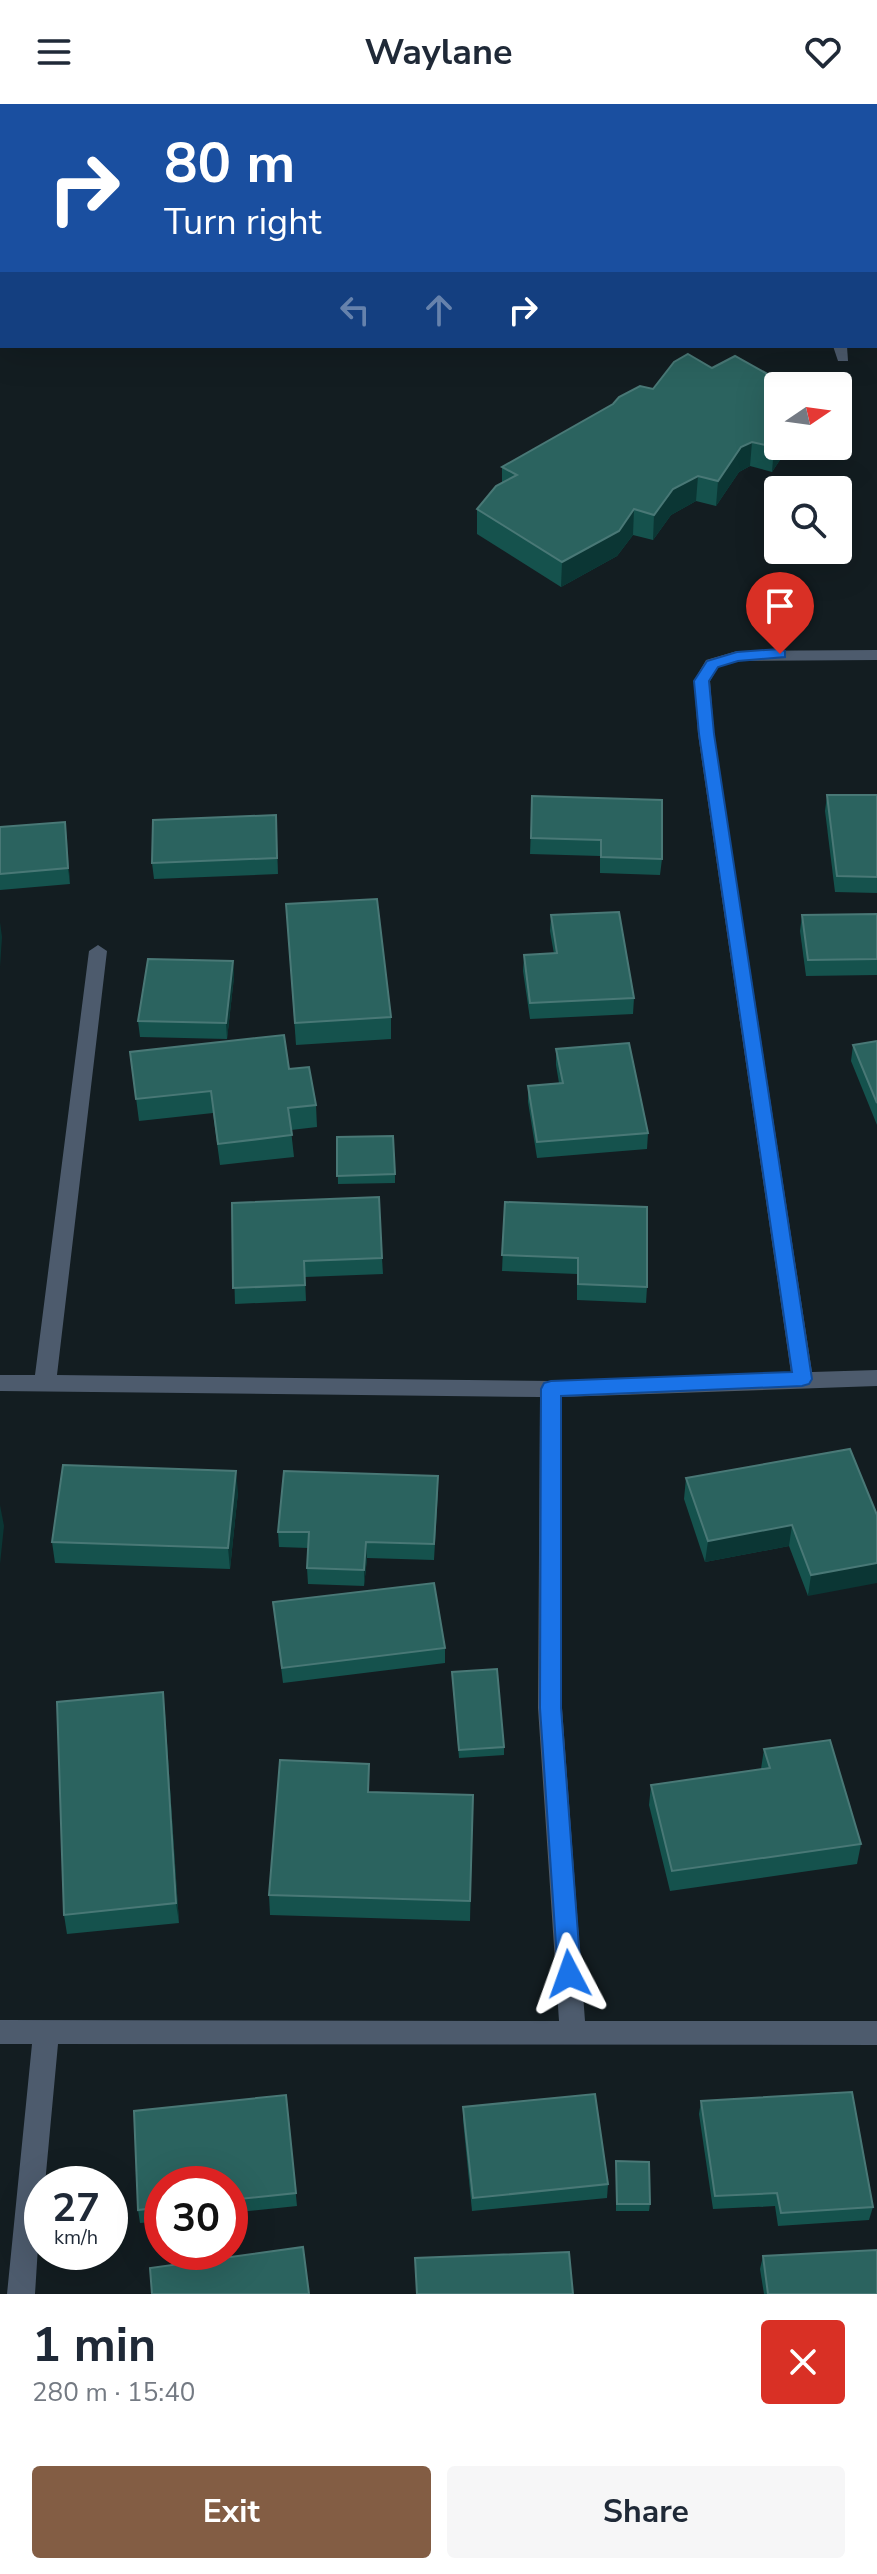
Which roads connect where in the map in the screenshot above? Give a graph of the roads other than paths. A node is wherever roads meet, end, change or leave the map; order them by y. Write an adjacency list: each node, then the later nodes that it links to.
1 (877, 655): 4 (street)
2 (98, 951): 6 (street)
3 (877, 1378): 4 (street)
4 (802, 1379): 7 (street)
5 (0, 1383): 6 (street)
6 (45, 1383): 7 (street)
7 (551, 1389): 10 (street)
8 (0, 2032): 9 (street)
9 (46, 2032): 10 (street); 12 (street)
10 (573, 2033): 11 (street)
11 (877, 2033)
12 (21, 2294)

